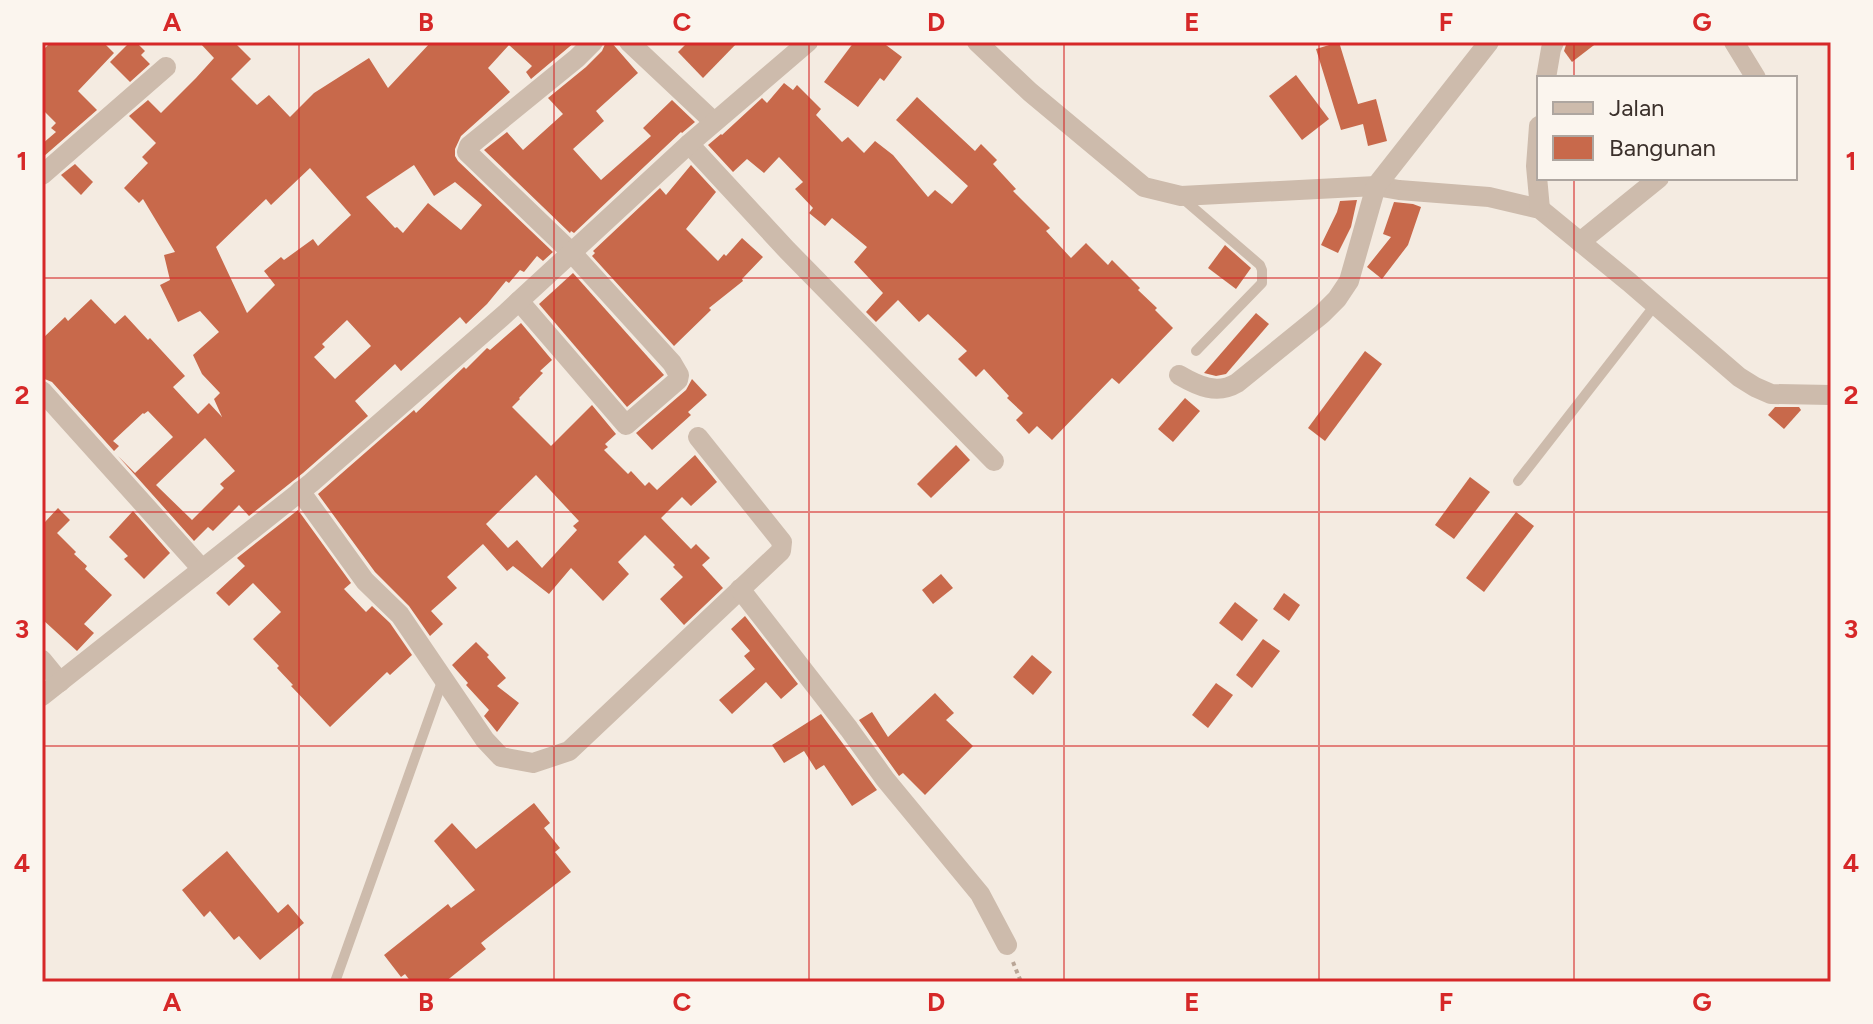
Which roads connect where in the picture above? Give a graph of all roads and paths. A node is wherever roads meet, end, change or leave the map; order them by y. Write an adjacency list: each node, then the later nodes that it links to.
1 (593, 42): 22 (street)
2 (629, 42): 11 (street)
3 (808, 42): 11 (street)
4 (977, 42): 19 (street)
5 (1489, 42): 18 (street)
6 (1554, 42): 9 (street)
7 (1734, 42): 10 (street)
8 (166, 67): 14 (street)
9 (1546, 76)
10 (1755, 76)
11 (714, 122): 12 (street)
12 (689, 144): 22 (street); 30 (street)
13 (1537, 153): 15 (street)
14 (42, 175)
15 (1537, 177)
16 (1537, 180): 20 (street)
17 (1657, 180): 21 (street)
18 (1376, 186): 19 (street); 20 (street); 26 (street)
19 (1181, 196): 25 (lane)
20 (1540, 209): 21 (street)
21 (1580, 242): 24 (street)
22 (572, 253): 23 (street); 23 (street)
23 (519, 301): 32 (street)
24 (1655, 305): 28 (street); 31 (lane)
25 (1196, 351)
26 (1179, 375)
27 (42, 391): 33 (street)
28 (1831, 395)
29 (698, 437): 34 (street)
30 (994, 461)
31 (1518, 481)
32 (300, 491): 33 (street); 36 (street)
33 (202, 569): 37 (street)
34 (740, 589): 36 (street); 39 (street)
35 (42, 660): 37 (street)
36 (443, 677): 40 (lane)
37 (60, 682): 38 (street)
38 (42, 696)
39 (1007, 945)
40 (335, 982)

